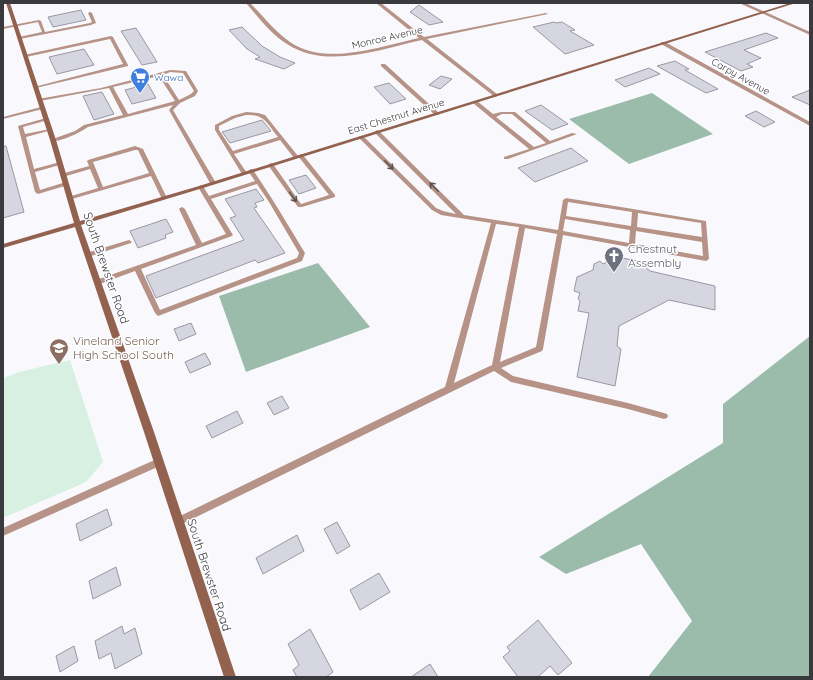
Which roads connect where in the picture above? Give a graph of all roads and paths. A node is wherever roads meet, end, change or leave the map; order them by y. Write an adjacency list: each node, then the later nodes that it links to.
1 (8, 3): 9 (street, South Brewster Road)
2 (248, 3): 14 (street, Monroe Avenue)
3 (378, 3): 14 (street)
4 (741, 3): 7 (street)
5 (794, 3): 7 (street, East Chestnut Avenue)
6 (90, 12): 11 (lane)
7 (762, 13): 12 (street); 15 (street, East Chestnut Avenue)
8 (546, 14): 14 (street, Monroe Avenue)
9 (15, 25): 10 (lane); 11 (lane); 13 (street, South Brewster Road)
10 (3, 28)
11 (44, 33): 13 (lane)
12 (810, 34)
13 (20, 38): 16 (street, South Brewster Road)
14 (423, 38): 21 (street)
15 (663, 44): 21 (street, East Chestnut Avenue); 31 (street, Carpy Avenue)
16 (26, 56): 19 (street, South Brewster Road); 19 (lane)
17 (383, 65): 26 (lane)
18 (160, 74): 20 (lane); 23 (lane); 23 (lane)
19 (36, 87): 22 (street, South Brewster Road)
20 (110, 87): 22 (lane); 27 (lane)
21 (495, 95): 24 (street, East Chestnut Avenue)
22 (40, 100): 25 (street, South Brewster Road)
23 (178, 102): 27 (lane); 53 (lane)
24 (475, 102): 26 (street, East Chestnut Avenue); 28 (lane)
25 (41, 108): 29 (lane); 30 (street, South Brewster Road)
26 (436, 114): 33 (street, East Chestnut Avenue)
27 (126, 115): 38 (lane)
28 (493, 116): 39 (lane); 40 (lane)
29 (3, 118)
30 (46, 119): 32 (street, South Brewster Road); 35 (lane)
31 (810, 124)
32 (50, 130): 35 (lane); 38 (street, South Brewster Road)
33 (377, 132): 36 (street, East Chestnut Avenue); 61 (lane, one-way to 33)
34 (574, 134): 39 (lane)
35 (24, 136): 47 (lane)
36 (361, 137): 42 (street, East Chestnut Avenue); 61 (lane, one-way to 61)
37 (281, 138): 41 (lane); 41 (lane); 42 (lane)
38 (53, 140): 44 (street, South Brewster Road)
39 (549, 143): 40 (lane)
40 (534, 149): 43 (lane)
41 (231, 153): 49 (lane)
42 (299, 157): 45 (street, East Chestnut Avenue); 45 (lane, one-way to 42)
43 (506, 158)
44 (60, 164): 47 (lane); 51 (street, South Brewster Road)
45 (271, 165): 48 (street, East Chestnut Avenue)
46 (92, 167): 50 (lane); 51 (lane); 55 (lane)
47 (32, 171): 51 (lane)
48 (251, 171): 49 (street, East Chestnut Avenue); 52 (lane)
49 (244, 173): 53 (street, East Chestnut Avenue)
50 (152, 174): 55 (lane); 57 (lane)
51 (65, 180): 56 (street, South Brewster Road)
52 (259, 182): 58 (lane); 74 (lane)
53 (213, 183): 54 (street, East Chestnut Avenue)
54 (201, 187): 57 (street, East Chestnut Avenue); 58 (lane)
55 (101, 189): 56 (lane)
56 (70, 198): 64 (street, South Brewster Road)
57 (164, 198): 64 (street, East Chestnut Avenue)
58 (209, 198): 71 (lane)
59 (182, 209): 71 (lane)
60 (635, 211): 62 (lane); 66 (lane); 68 (lane)
61 (461, 215): 63 (lane)
62 (563, 217): 66 (lane); 67 (lane)
63 (494, 221): 65 (lane); 77 (lane)
64 (77, 223): 70 (street, East Chestnut Avenue); 73 (street, South Brewster Road)
65 (522, 226): 67 (lane); 76 (lane)
66 (634, 228): 68 (lane); 72 (lane)
67 (560, 233): 72 (lane); 76 (lane)
68 (705, 240): 72 (lane)
69 (129, 242): 73 (lane)
70 (3, 246)
71 (200, 246): 74 (lane)
72 (632, 246)
73 (88, 255): 75 (street, South Brewster Road)
74 (136, 268): 75 (lane)
75 (98, 282): 79 (street, South Brewster Road)
76 (495, 368): 77 (lane); 78 (lane)
77 (448, 390): 80 (lane)
78 (664, 416)
79 (160, 462): 80 (street, South Brewster Road); 81 (lane)
80 (179, 521): 82 (street, South Brewster Road)
81 (3, 532)
82 (230, 677)

